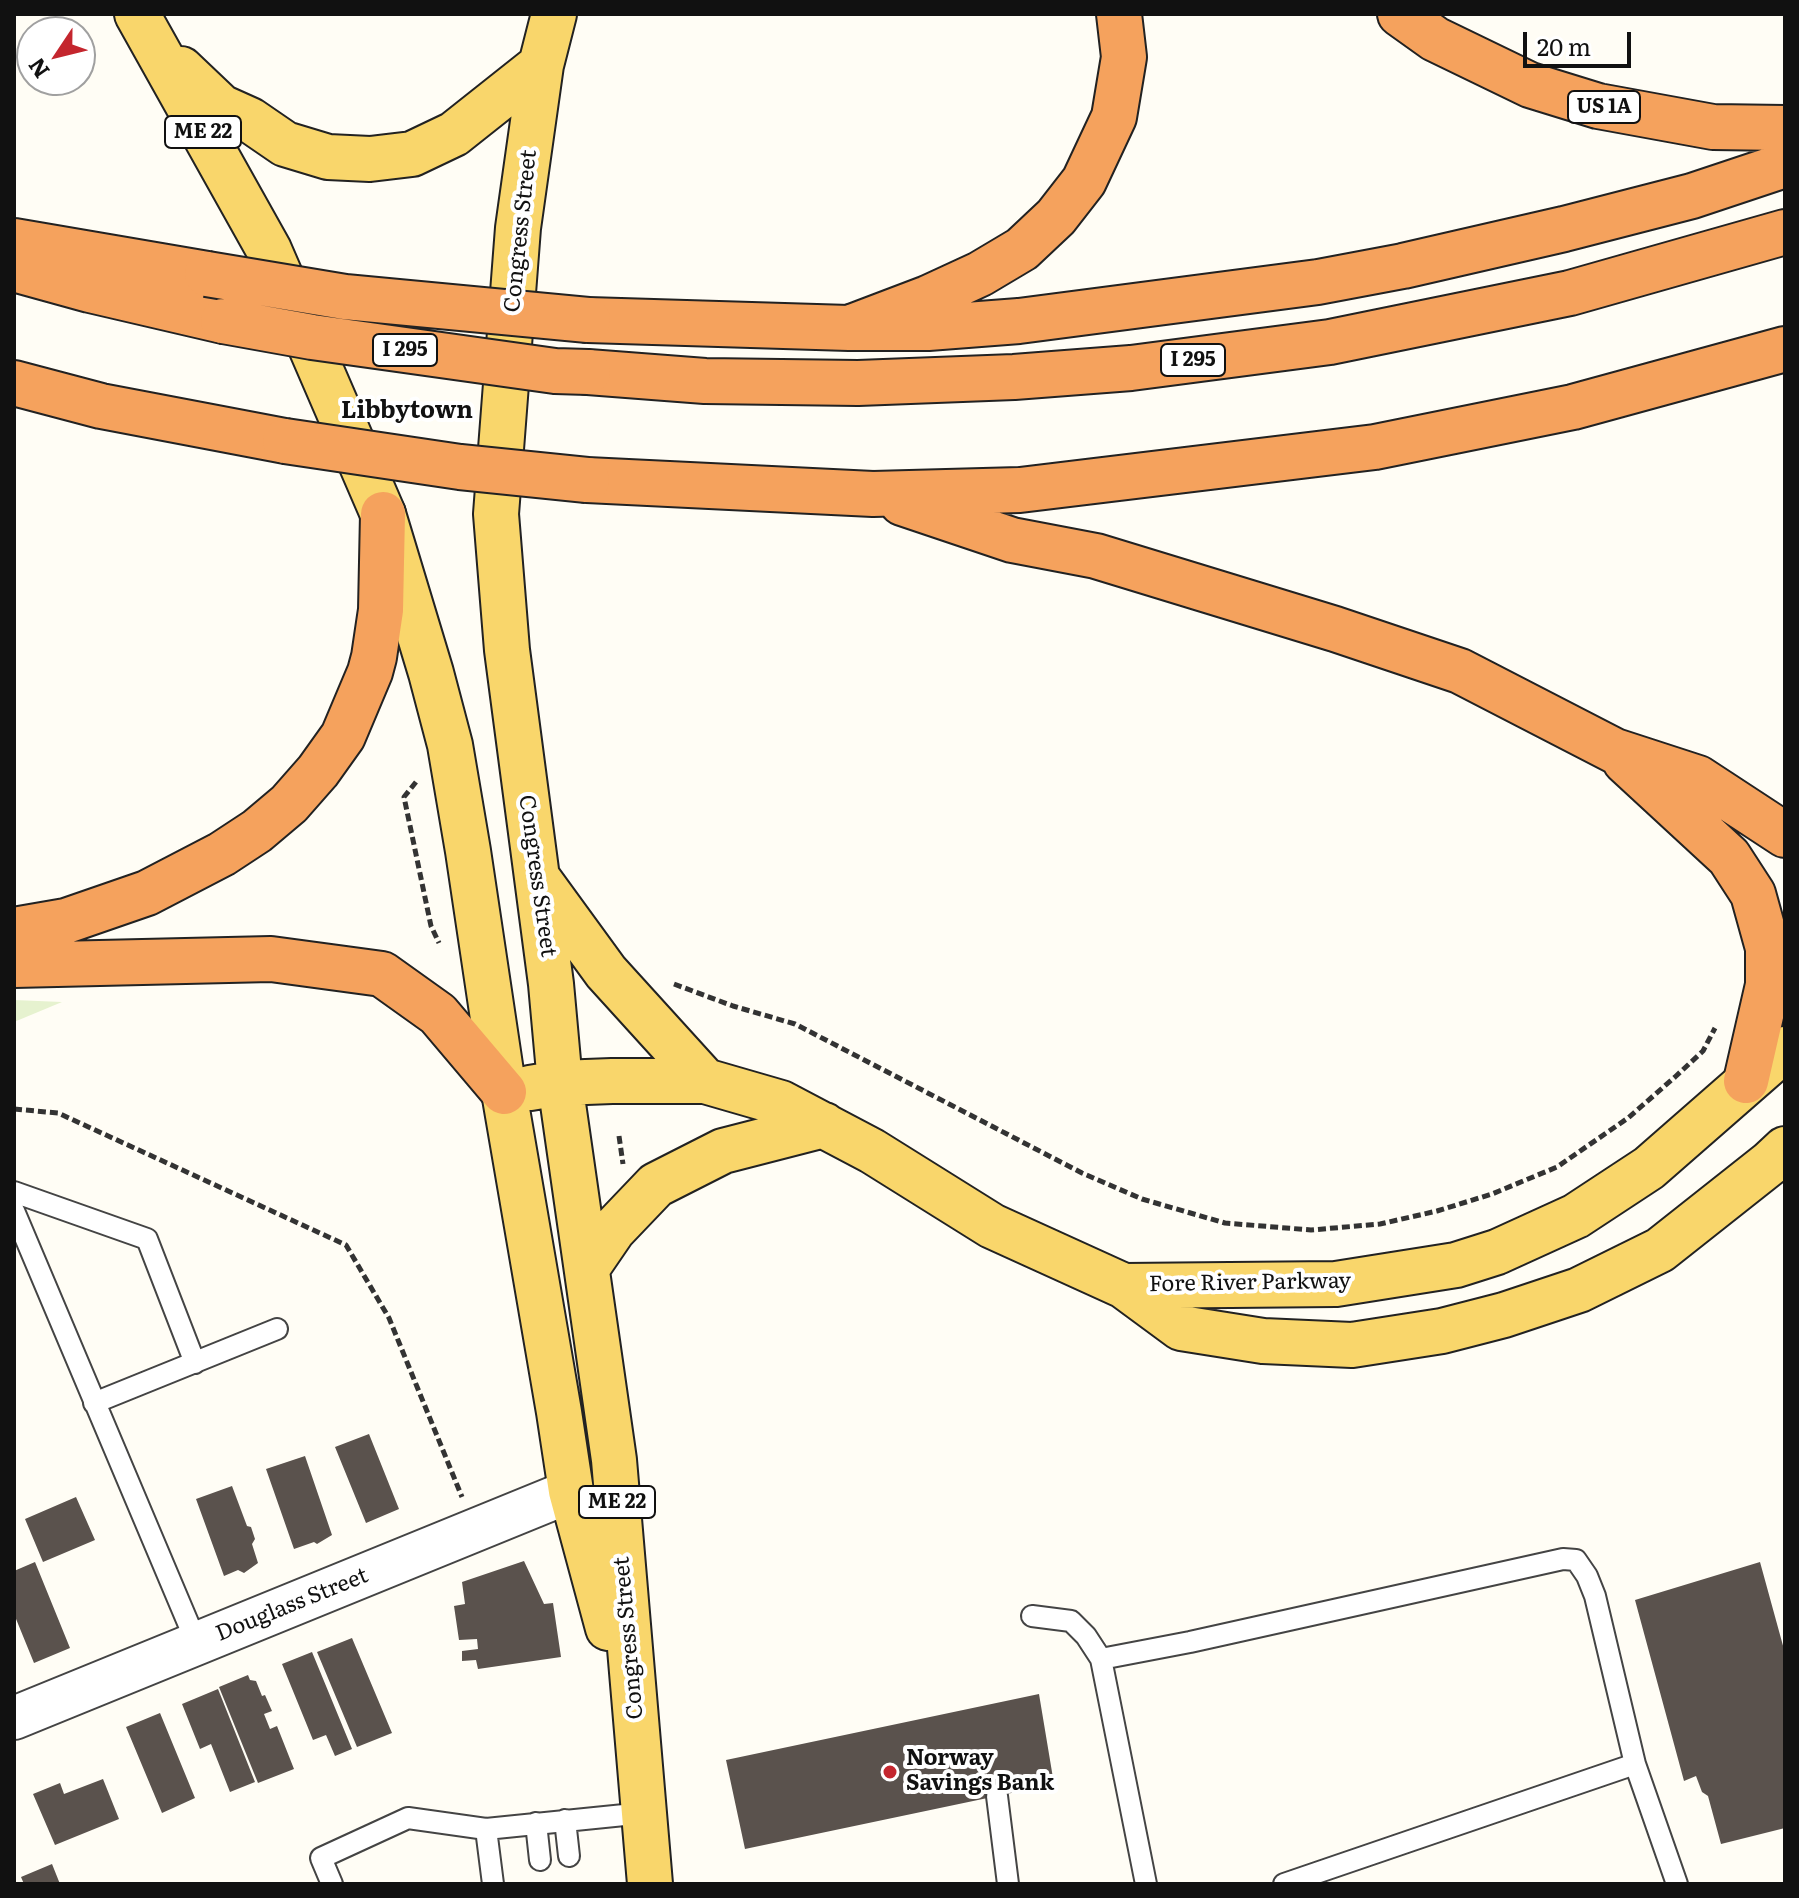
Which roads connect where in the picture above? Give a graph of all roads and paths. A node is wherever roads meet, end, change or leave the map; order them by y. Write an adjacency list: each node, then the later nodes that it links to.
1 (554, 14): 6 (main road, Congress Street / ME 22)
2 (1119, 14): 12 (highway)
3 (1400, 14): 5 (highway)
4 (144, 26): 6 (main road); 16 (main road, Congress Street / ME 22)
5 (1423, 26): 7 (highway, US 1A)
6 (541, 65): 20 (main road, Congress Street / ME 22)
7 (1785, 128)
8 (1785, 165): 12 (highway)
9 (1785, 232): 11 (highway, I 295, bridge)
10 (14, 241): 12 (highway, bridge)
11 (14, 269)
12 (849, 328)
13 (1785, 349): 15 (highway)
14 (14, 383): 15 (highway, bridge)
15 (873, 494): 17 (highway)
16 (383, 514): 21 (highway); 30 (main road, Congress Street)
17 (1615, 751): 19 (highway); 28 (highway)
18 (404, 797): 22 (path)
19 (1785, 835)
20 (538, 878): 27 (main road); 29 (main road, Congress Street / ME 22)
21 (14, 930)
22 (444, 952)
23 (14, 965): 30 (highway)
24 (665, 977): 25 (path)
25 (1719, 1020)
26 (1785, 1049): 28 (main road, Fore River Parkway)
27 (705, 1081): 29 (main road, Fore River Parkway); 32 (main road, Fore River Parkway)
28 (1746, 1081): 37 (main road, Fore River Parkway)
29 (560, 1083): 30 (main road, Fore River Parkway); 36 (main road, Congress Street / ME 22)
30 (504, 1092): 41 (main road, Congress Street)
31 (14, 1109): 42 (path)
32 (824, 1125): 36 (main road); 37 (main road, Fore River Parkway)
33 (1785, 1149): 37 (main road, Fore River Parkway)
34 (14, 1192): 39 (lane)
35 (14, 1211): 40 (lane)
36 (587, 1268): 47 (main road, Congress Street / ME 22)
37 (1124, 1286)
38 (277, 1329): 39 (lane)
39 (195, 1363): 40 (lane)
40 (94, 1403): 44 (lane)
41 (571, 1491): 42 (street, Douglass Street); 47 (main road, Congress Street)
42 (476, 1530): 44 (street, Douglass Street)
43 (1032, 1616): 45 (lane)
44 (197, 1644): 46 (street, Douglass Street)
45 (1101, 1659): 48 (lane); 60 (lane)
46 (14, 1718)
47 (638, 1738): 50 (main road, Congress Street / ME 22)
48 (1635, 1764): 61 (lane); 62 (lane)
49 (997, 1796): 59 (lane)
50 (644, 1813): 51 (lane); 58 (main road, Congress Street / ME 22)
51 (565, 1820): 52 (lane); 54 (lane)
52 (536, 1823): 53 (lane); 55 (lane)
53 (486, 1829): 56 (lane); 57 (lane)
54 (569, 1856)
55 (540, 1860)
56 (332, 1884)
57 (493, 1884)
58 (650, 1884)
59 (1008, 1884)
60 (1146, 1884)
61 (1284, 1884)
62 (1677, 1884)

